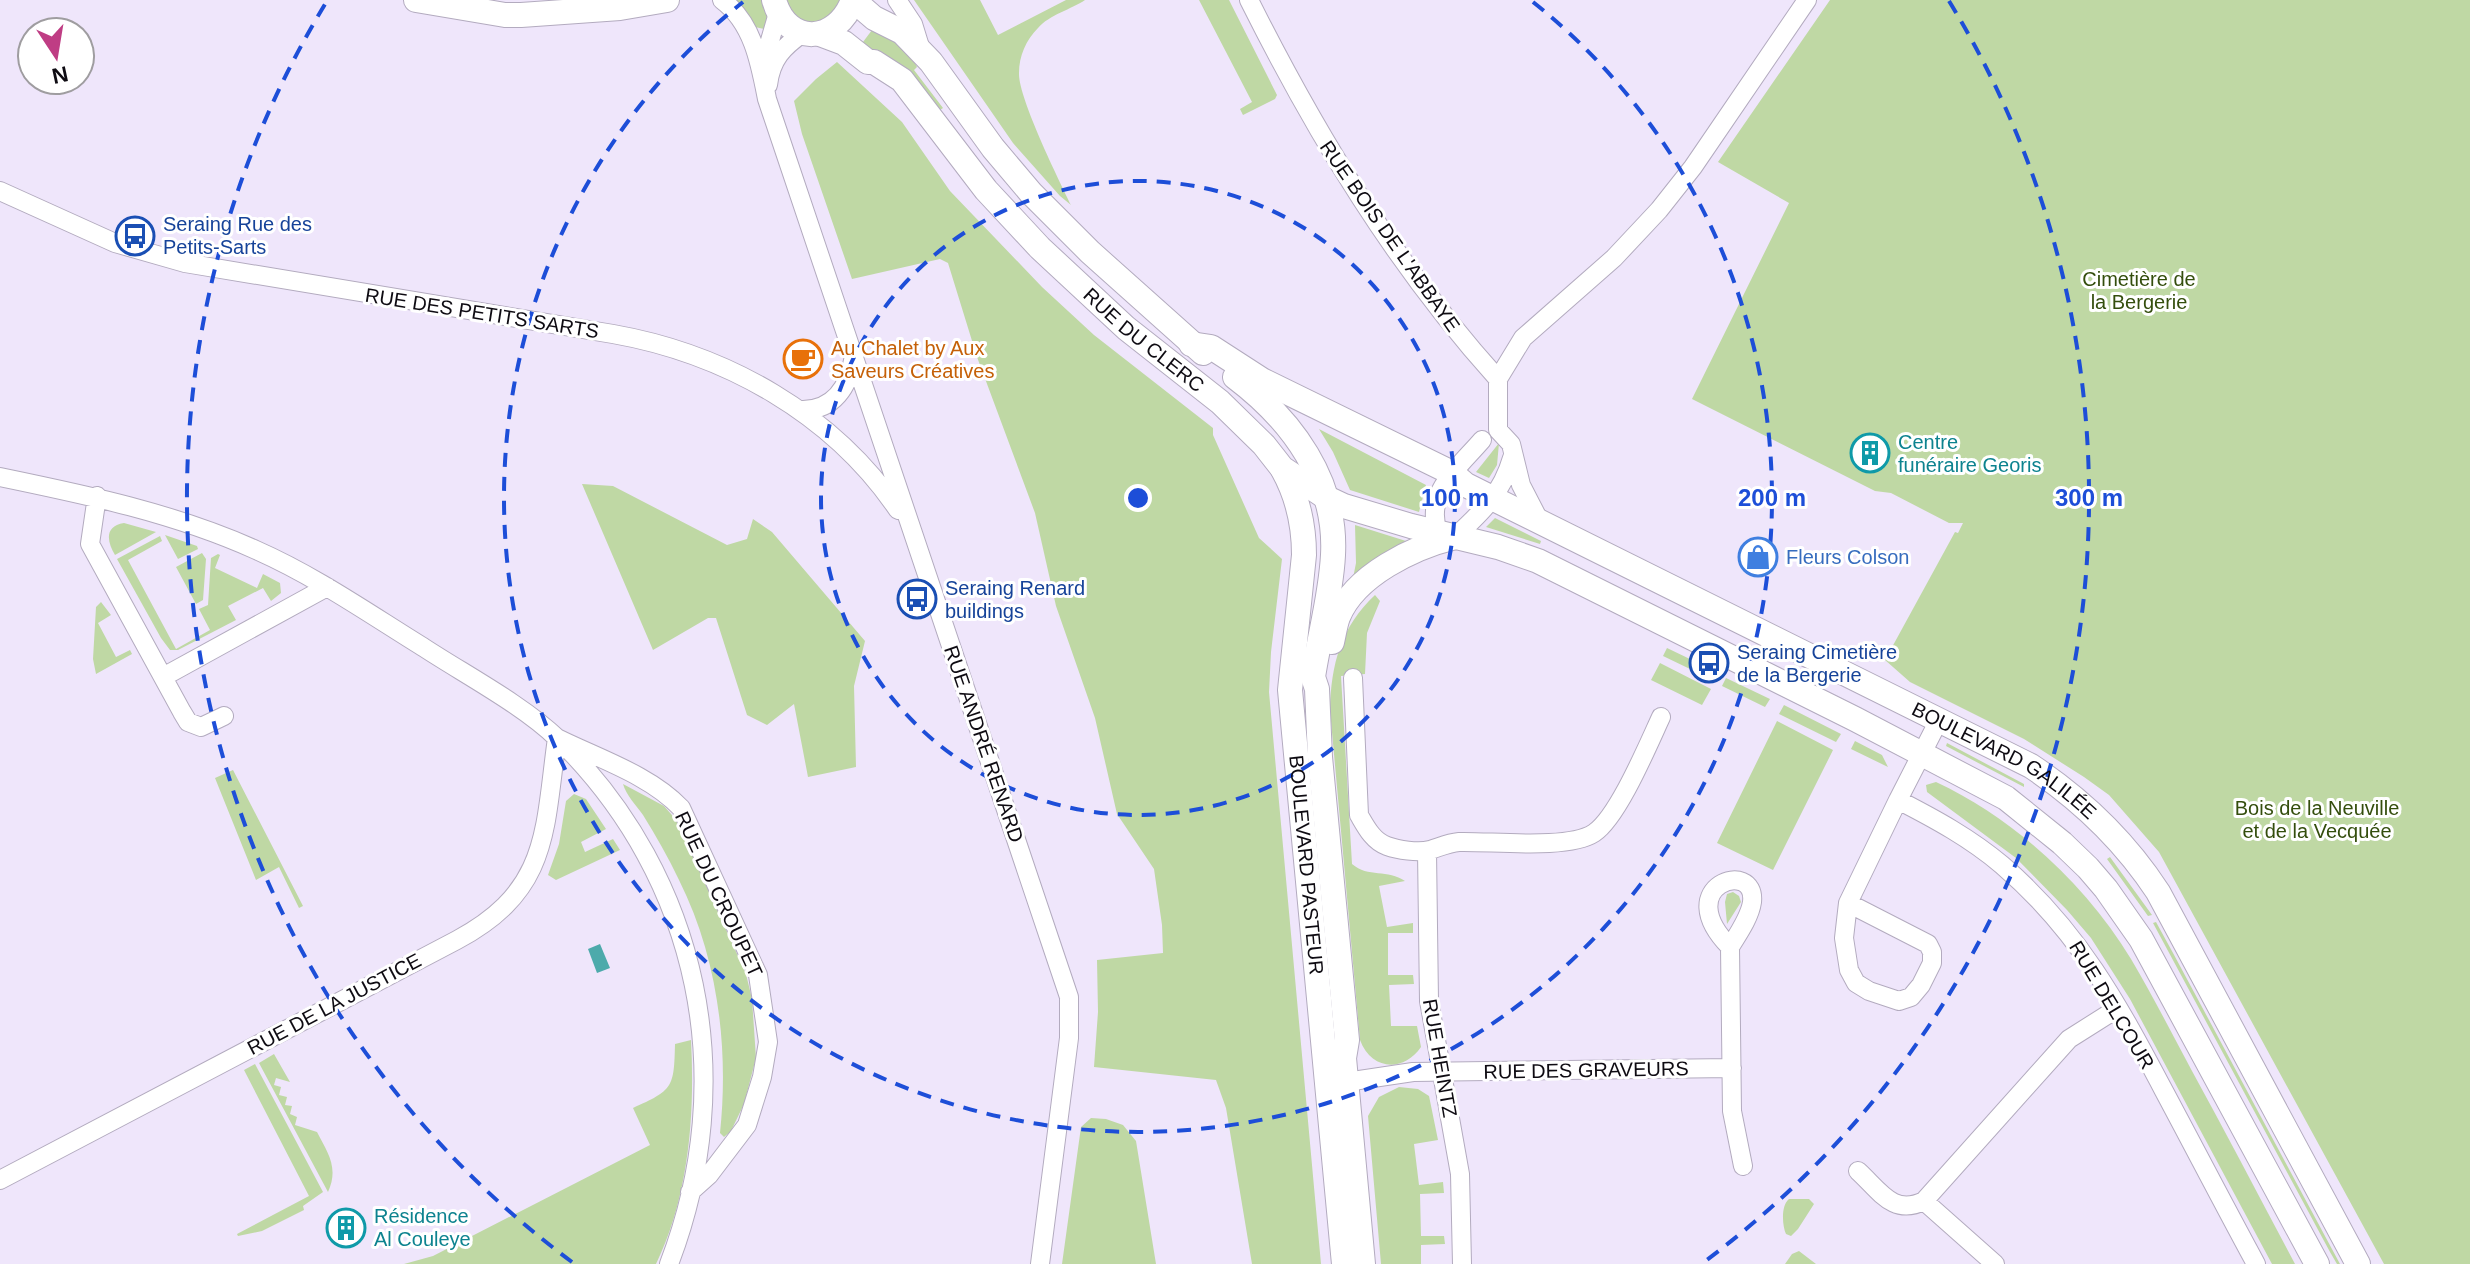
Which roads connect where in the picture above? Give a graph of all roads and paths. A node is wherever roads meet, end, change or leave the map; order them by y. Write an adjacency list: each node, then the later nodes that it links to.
1 (416, 0): 2 (street)
2 (667, 0)
3 (722, 0): 11 (street, RUE ANDRÉ RENARD)
4 (853, 0): 9 (street); 10 (street, RUE DU CLERC)
5 (897, 0): 10 (street)
6 (1250, 0): 16 (street, RUE BOIS DE L'ABBAYE)
7 (1807, 0): 16 (street)
8 (776, 6): 9 (street, RUE DU CLERC); 11 (street, RUE ANDRÉ RENARD)
9 (812, 33): 12 (street); 23 (street, RUE DU CLERC)
10 (921, 52): 14 (street, RUE DU CLERC)
11 (761, 69): 12 (street, RUE ANDRÉ RENARD)
12 (767, 99): 15 (street, RUE ANDRÉ RENARD)
13 (0, 191): 18 (street, RUE DES PETITS SARTS)
14 (1191, 344): 17 (street, RUE DU CLERC); 27 (street, RUE DU CLERC)
15 (854, 356): 18 (street); 30 (street, RUE ANDRÉ RENARD)
16 (1498, 379): 19 (street)
17 (1318, 408): 22 (street, BOULEVARD GALILÉE)
18 (801, 410): 30 (street, RUE DES PETITS SARTS)
19 (1498, 430): 20 (street); 21 (street)
20 (1482, 440): 22 (street); 24 (street)
21 (1512, 458): 28 (street); 29 (street)
22 (1424, 459): 24 (street, BOULEVARD GALILÉE)
23 (1282, 468): 27 (street, RUE DU CLERC); 57 (street, BOULEVARD PASTEUR)
24 (1452, 473): 28 (street, BOULEVARD GALILÉE); 31 (street)
25 (0, 477): 26 (street, RUE DU CROUPET)
26 (97, 496): 32 (street, RUE DU CROUPET); 33 (street)
27 (1327, 498): 31 (street, BOULEVARD GALILÉE); 35 (street, BOULEVARD PASTEUR)
28 (1494, 499): 29 (street, BOULEVARD GALILÉE); 31 (street)
29 (1539, 520): 38 (street, BOULEVARD GALILÉE)
30 (910, 530): 56 (street, RUE ANDRÉ RENARD)
31 (1447, 534): 35 (street, BOULEVARD PASTEUR); 40 (street, BOULEVARD GALILÉE)
32 (327, 587): 33 (street); 39 (street, RUE DU CROUPET)
33 (163, 677): 36 (street)
34 (1353, 678): 42 (street)
35 (1317, 689): 48 (street, BOULEVARD PASTEUR)
36 (224, 716)
37 (1661, 717): 42 (street)
38 (1939, 720): 40 (street); 62 (street, BOULEVARD GALILÉE)
39 (557, 738): 51 (street, RUE DE LA JUSTICE); 52 (street, RUE DU CROUPET); 52 (street, RUE DU CROUPET)
40 (1922, 752): 41 (street); 61 (street, BOULEVARD GALILÉE)
41 (1898, 800): 43 (street); 45 (street, RUE DELCOUR)
42 (1427, 851): 47 (street, RUE HEINTZ)
43 (1848, 903): 43 (street)
44 (1730, 947): 46 (street)
45 (2118, 1008): 53 (street); 54 (street, RUE DELCOUR)
46 (1732, 1068): 47 (street, RUE DES GRAVEURS); 49 (street)
47 (1444, 1074): 48 (street, RUE DES GRAVEURS); 59 (street, RUE HEINTZ)
48 (1346, 1082): 58 (street, BOULEVARD PASTEUR)
49 (1743, 1166)
50 (1858, 1171): 53 (street)
51 (0, 1180)
52 (690, 1192): 55 (street, RUE DU CROUPET)
53 (1924, 1201): 60 (street)
54 (2247, 1261)
55 (669, 1264)
56 (1040, 1264)
57 (1344, 1264)
58 (1363, 1264)
59 (1462, 1264)
60 (1995, 1264)
61 (2317, 1264)
62 (2358, 1264)

